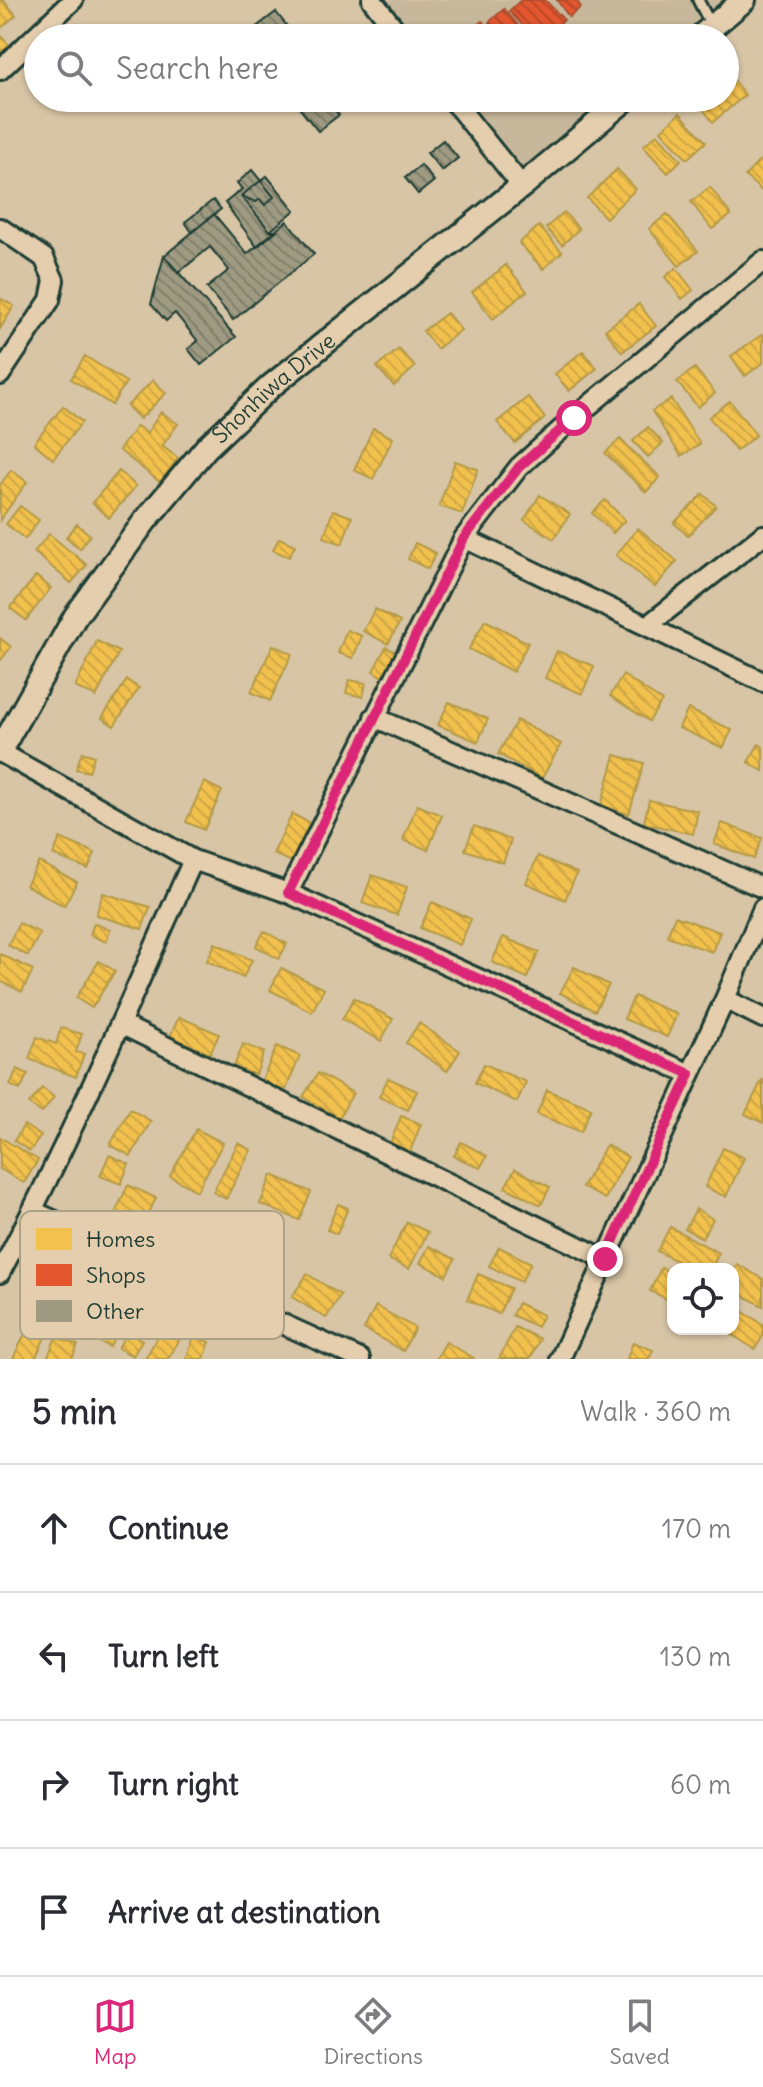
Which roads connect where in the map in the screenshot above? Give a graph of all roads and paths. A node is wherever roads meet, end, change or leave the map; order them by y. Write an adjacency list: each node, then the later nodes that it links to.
1 (73, 0): 5 (street)
2 (372, 0): 6 (street)
3 (698, 0): 7 (lane)
4 (744, 0): 8 (street)
5 (48, 24)
6 (391, 24)
7 (704, 24)
8 (716, 24)
9 (24, 47): 10 (street)
10 (0, 70)
11 (462, 112): 13 (street)
12 (610, 112): 13 (street, Shonhiwa Drive)
13 (522, 186): 22 (street, Shonhiwa Drive)
14 (0, 228): 16 (street)
15 (763, 261): 18 (street)
16 (0, 375)
17 (763, 535): 19 (street)
18 (464, 538): 19 (street); 21 (street)
19 (647, 626): 20 (street)
20 (763, 682)
21 (374, 717): 24 (street); 25 (street)
22 (0, 752): 23 (street)
23 (193, 860): 25 (street); 29 (street)
24 (763, 888)
25 (288, 893): 30 (street)
26 (763, 908): 27 (street)
27 (725, 999): 28 (street); 30 (street)
28 (763, 1018)
29 (120, 1024): 31 (street); 33 (street)
30 (690, 1074): 33 (street)
31 (33, 1211)
32 (20, 1235): 34 (street)
33 (605, 1259): 37 (street)
34 (0, 1273)
35 (284, 1326): 36 (street)
36 (354, 1358)
37 (560, 1359)

